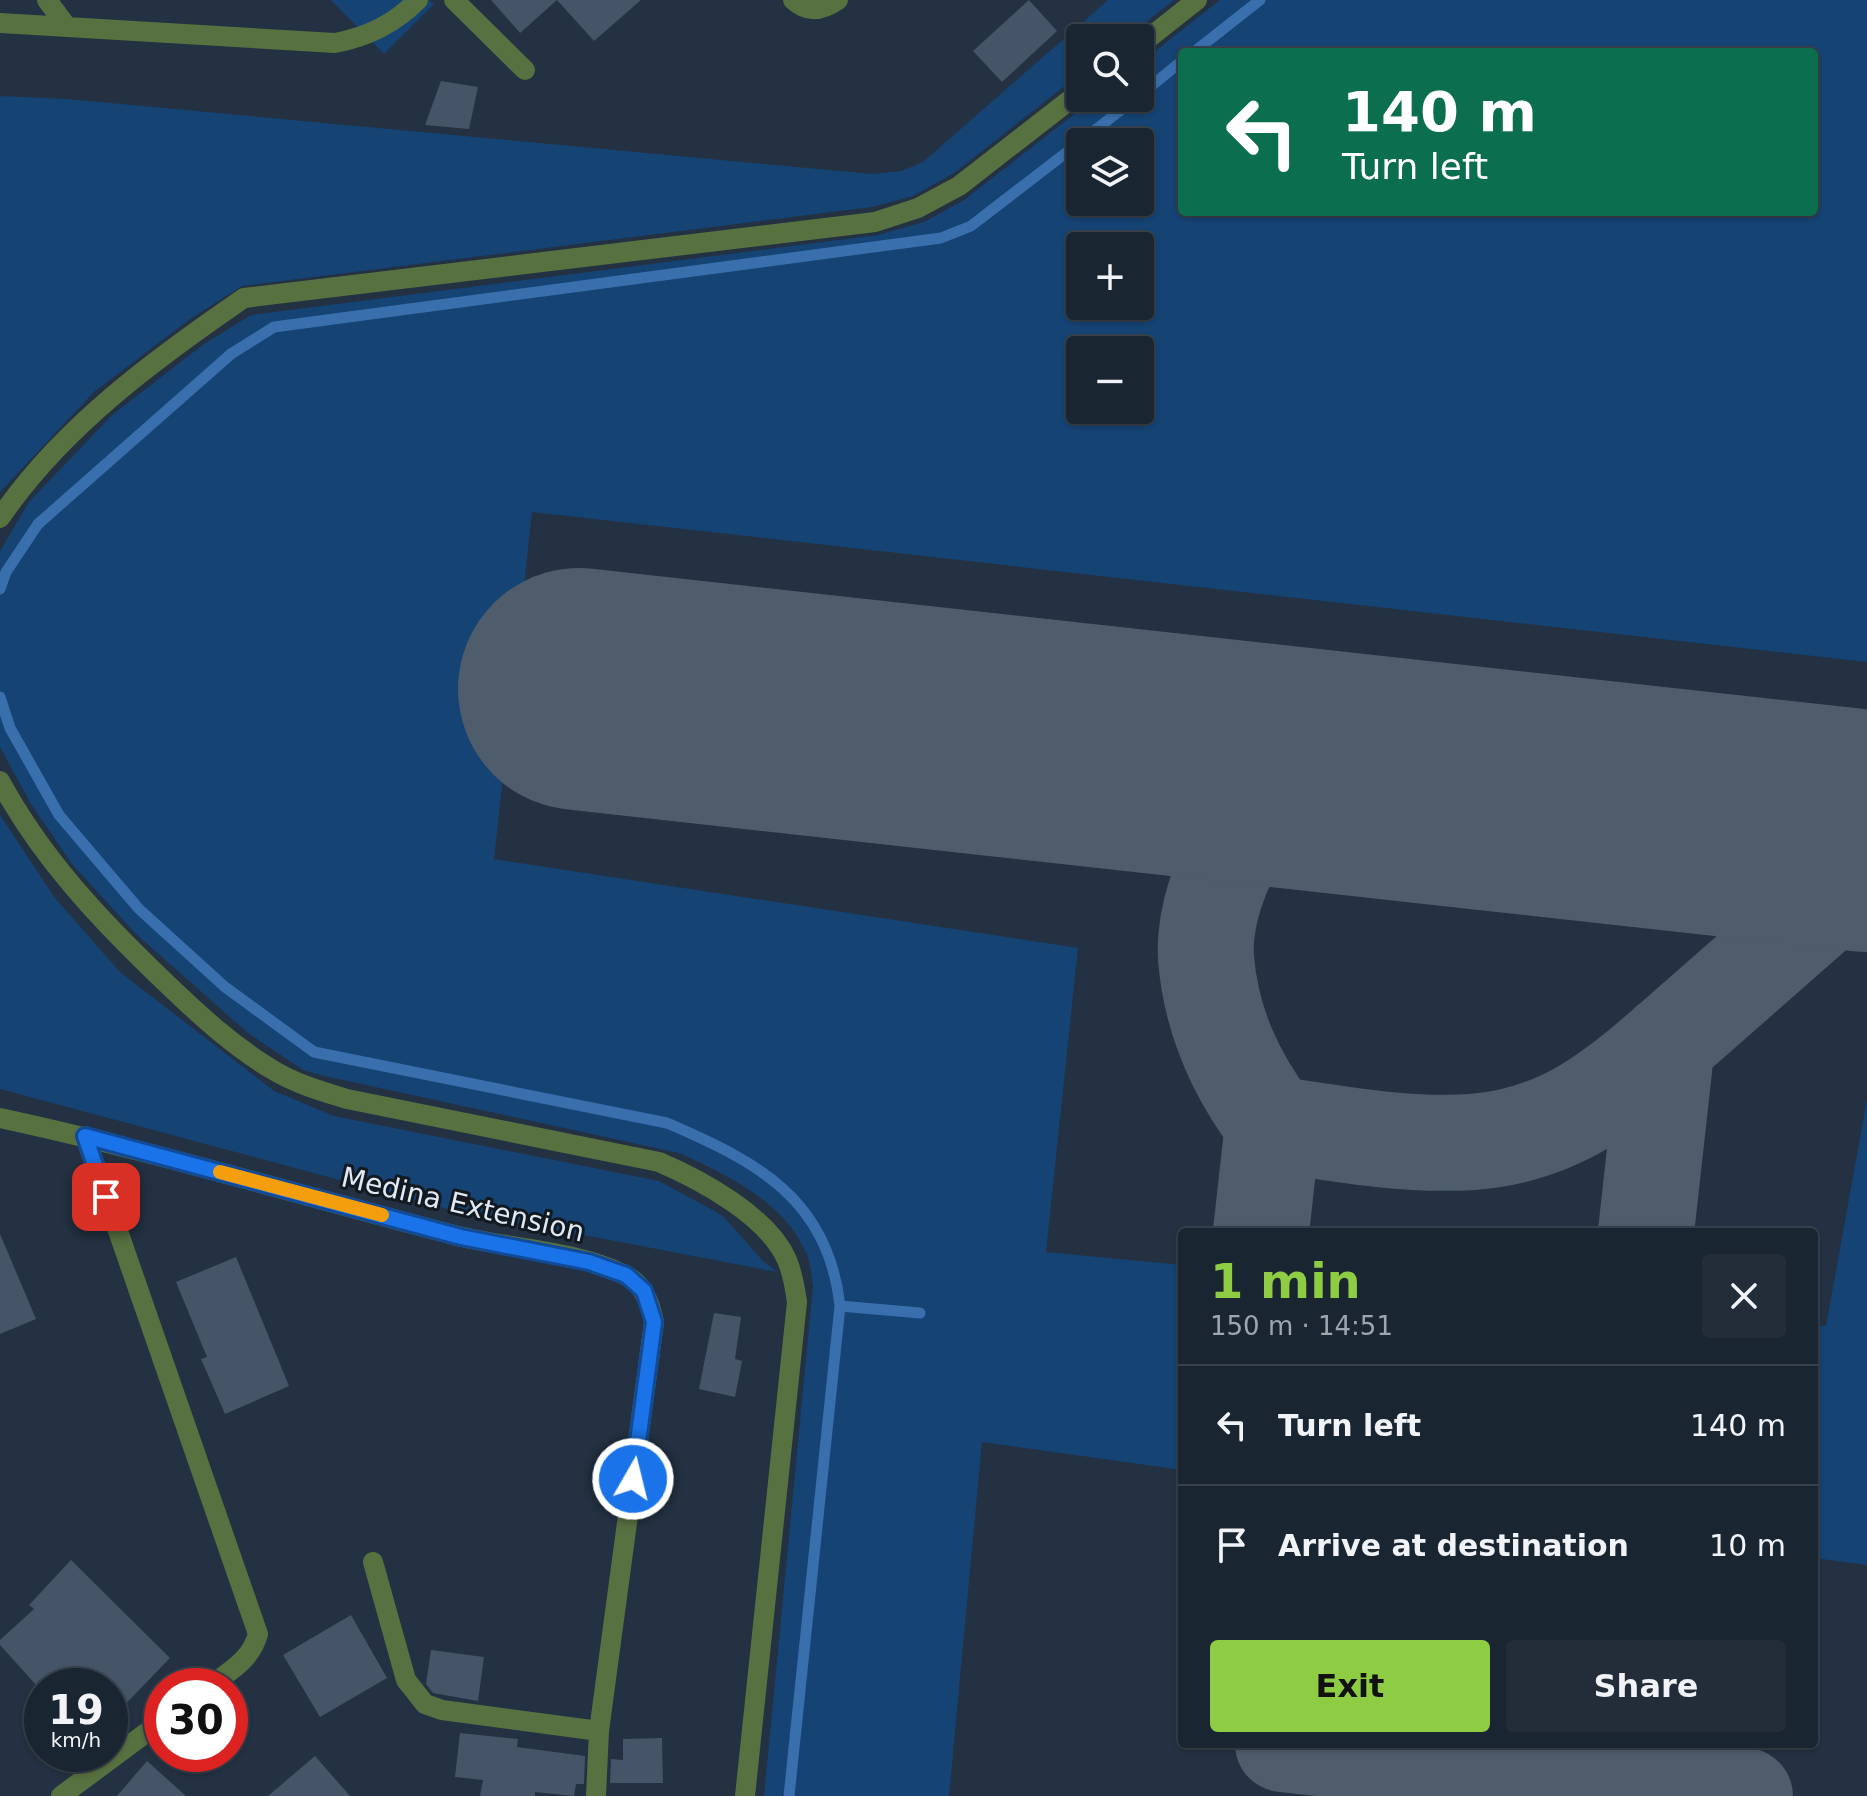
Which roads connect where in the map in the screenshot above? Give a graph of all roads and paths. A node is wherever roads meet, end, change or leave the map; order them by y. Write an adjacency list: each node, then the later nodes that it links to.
1 (47, 0): 8 (street)
2 (418, 0): 8 (street)
3 (838, 0): 6 (street)
4 (1197, 0): 9 (street)
5 (457, 1): 10 (street)
6 (800, 4)
7 (0, 23): 8 (street)
8 (67, 27)
9 (1154, 34)
10 (525, 70)
11 (1066, 103): 12 (street)
12 (0, 518)
13 (0, 781): 22 (street)
14 (0, 1118): 15 (street, Medina Extension)
15 (85, 1136): 17 (street); 18 (street, Medina Extension)
16 (373, 1562): 18 (street)
17 (234, 1668)
18 (599, 1731): 21 (street, Medina Extension)
19 (144, 1734): 20 (street)
20 (61, 1796)
21 (596, 1796)
22 (745, 1796)

